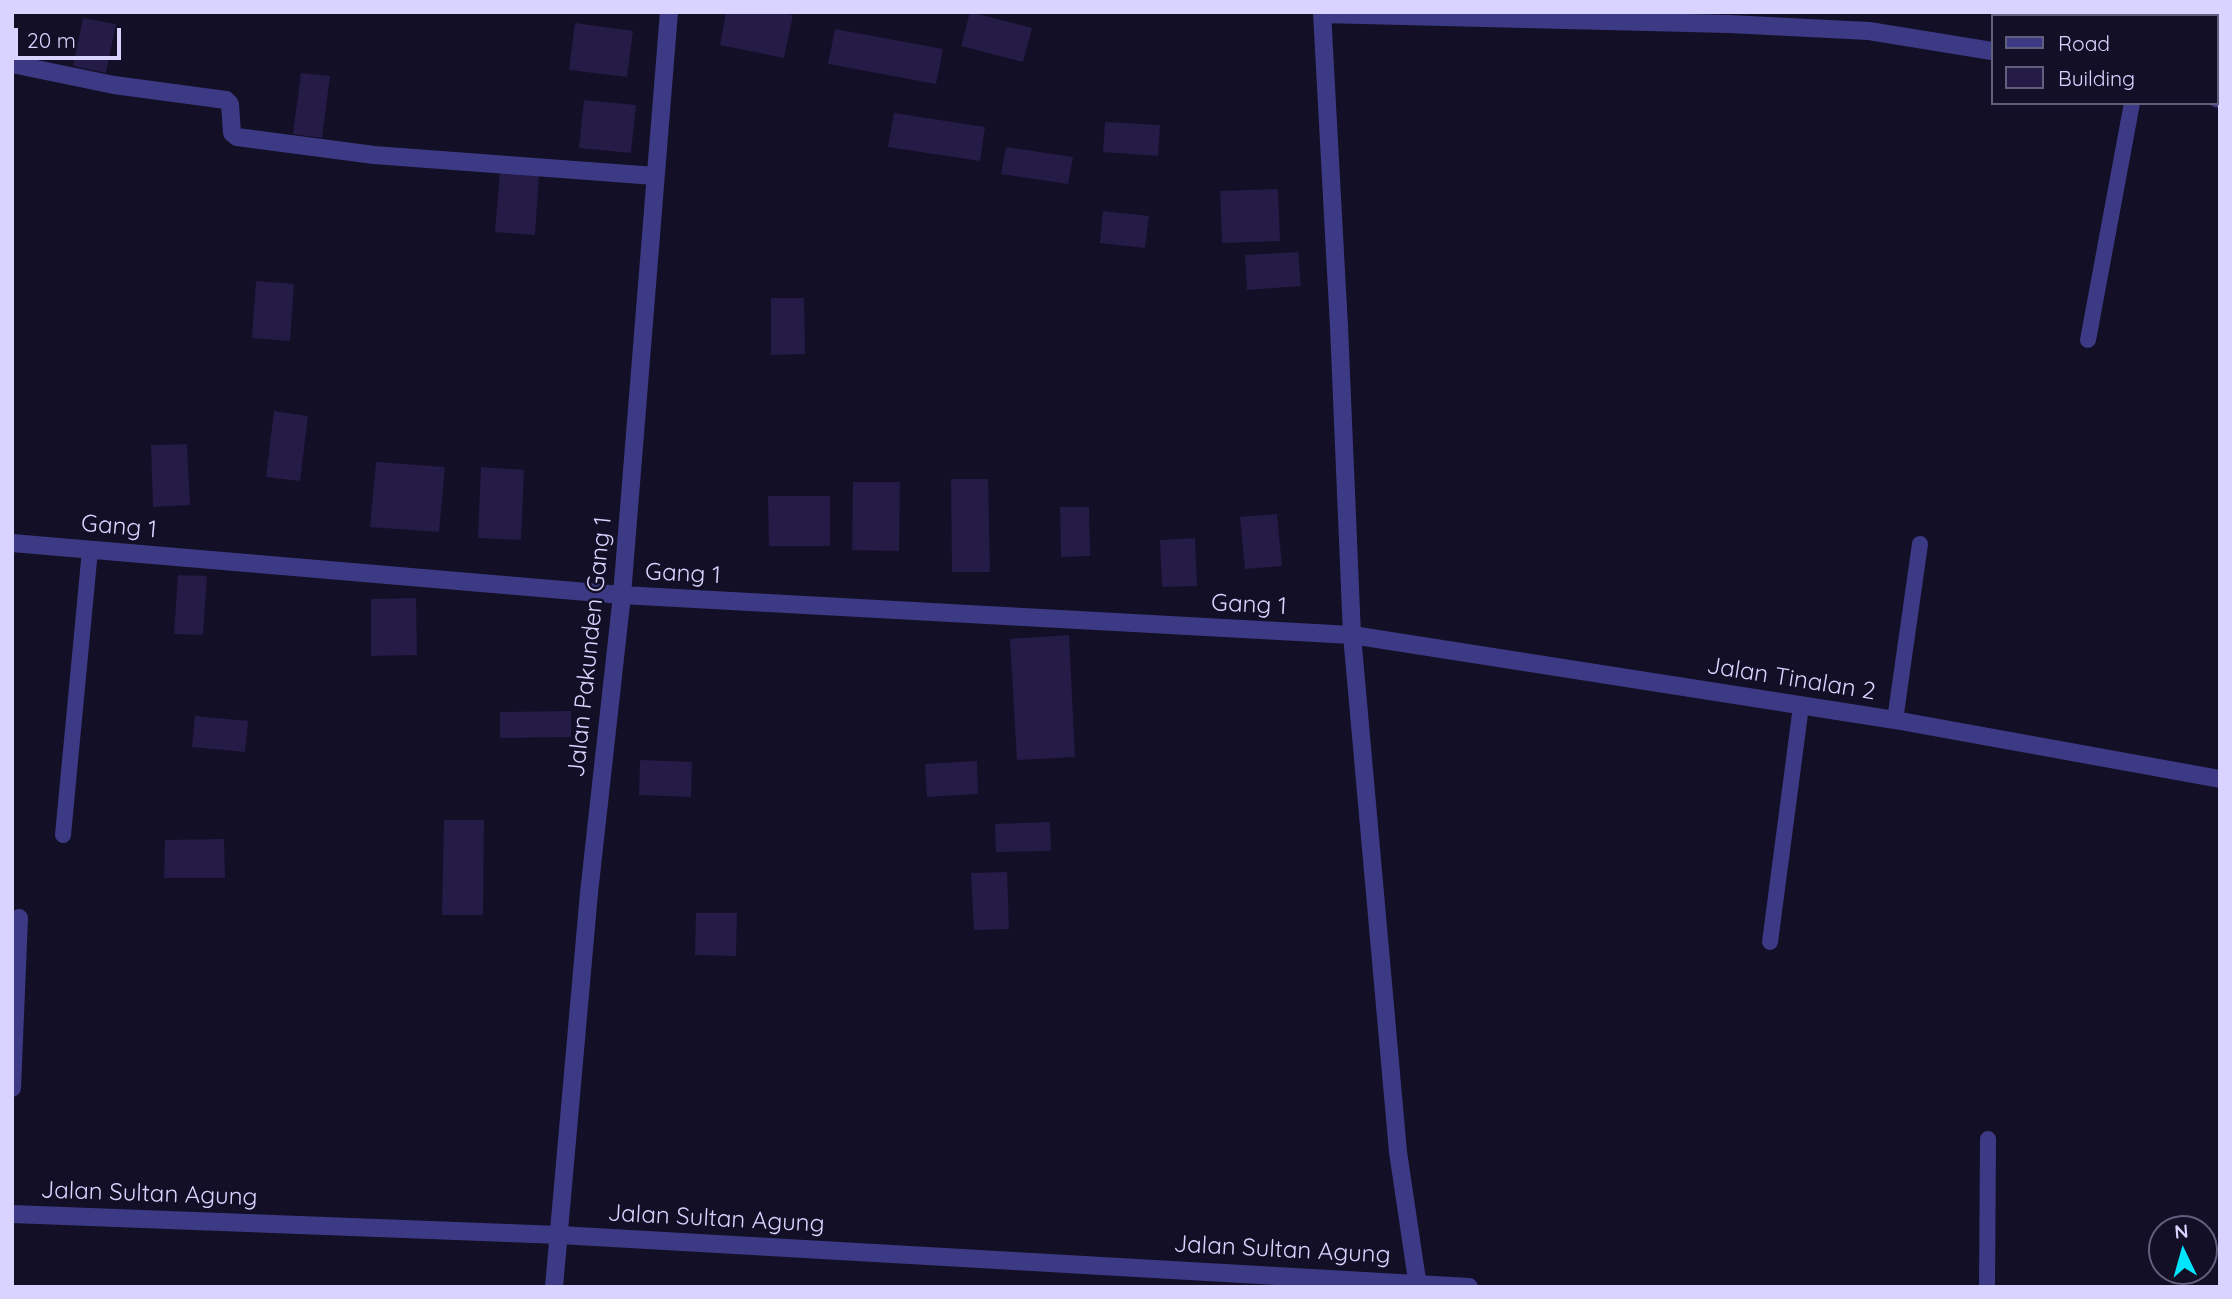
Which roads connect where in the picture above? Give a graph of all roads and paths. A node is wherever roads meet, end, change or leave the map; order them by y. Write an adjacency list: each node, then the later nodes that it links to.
1 (669, 12): 7 (street, Jalan Pakunden Gang 1)
2 (1322, 13): 3 (street); 13 (street)
3 (1646, 17): 4 (street)
4 (1990, 51)
5 (12, 64): 7 (street)
6 (2132, 105): 8 (lane)
7 (655, 176): 12 (street, Jalan Pakunden Gang 1)
8 (2088, 340)
9 (12, 543): 11 (street, Gang 1)
10 (1920, 544): 15 (lane)
11 (90, 550): 12 (street, Gang 1); 17 (lane)
12 (622, 595): 13 (street, Gang 1); 23 (street, Jalan Pakunden Gang 1)
13 (1353, 635): 14 (street, Jalan Tinalan 2); 24 (street)
14 (1801, 706): 15 (street, Jalan Tinalan 2); 19 (lane)
15 (1895, 720): 16 (street, Jalan Tinalan 2)
16 (2220, 779)
17 (63, 835)
18 (19, 918): 20 (street)
19 (1770, 942)
20 (12, 1088)
21 (1988, 1139): 27 (lane)
22 (12, 1214): 23 (street, Jalan Sultan Agung)
23 (559, 1235): 24 (street, Jalan Sultan Agung); 25 (street, Jalan Pakunden Gang 1)
24 (1418, 1285): 26 (street, Jalan Sultan Agung)
25 (554, 1287)
26 (1469, 1287)
27 (1987, 1287)

